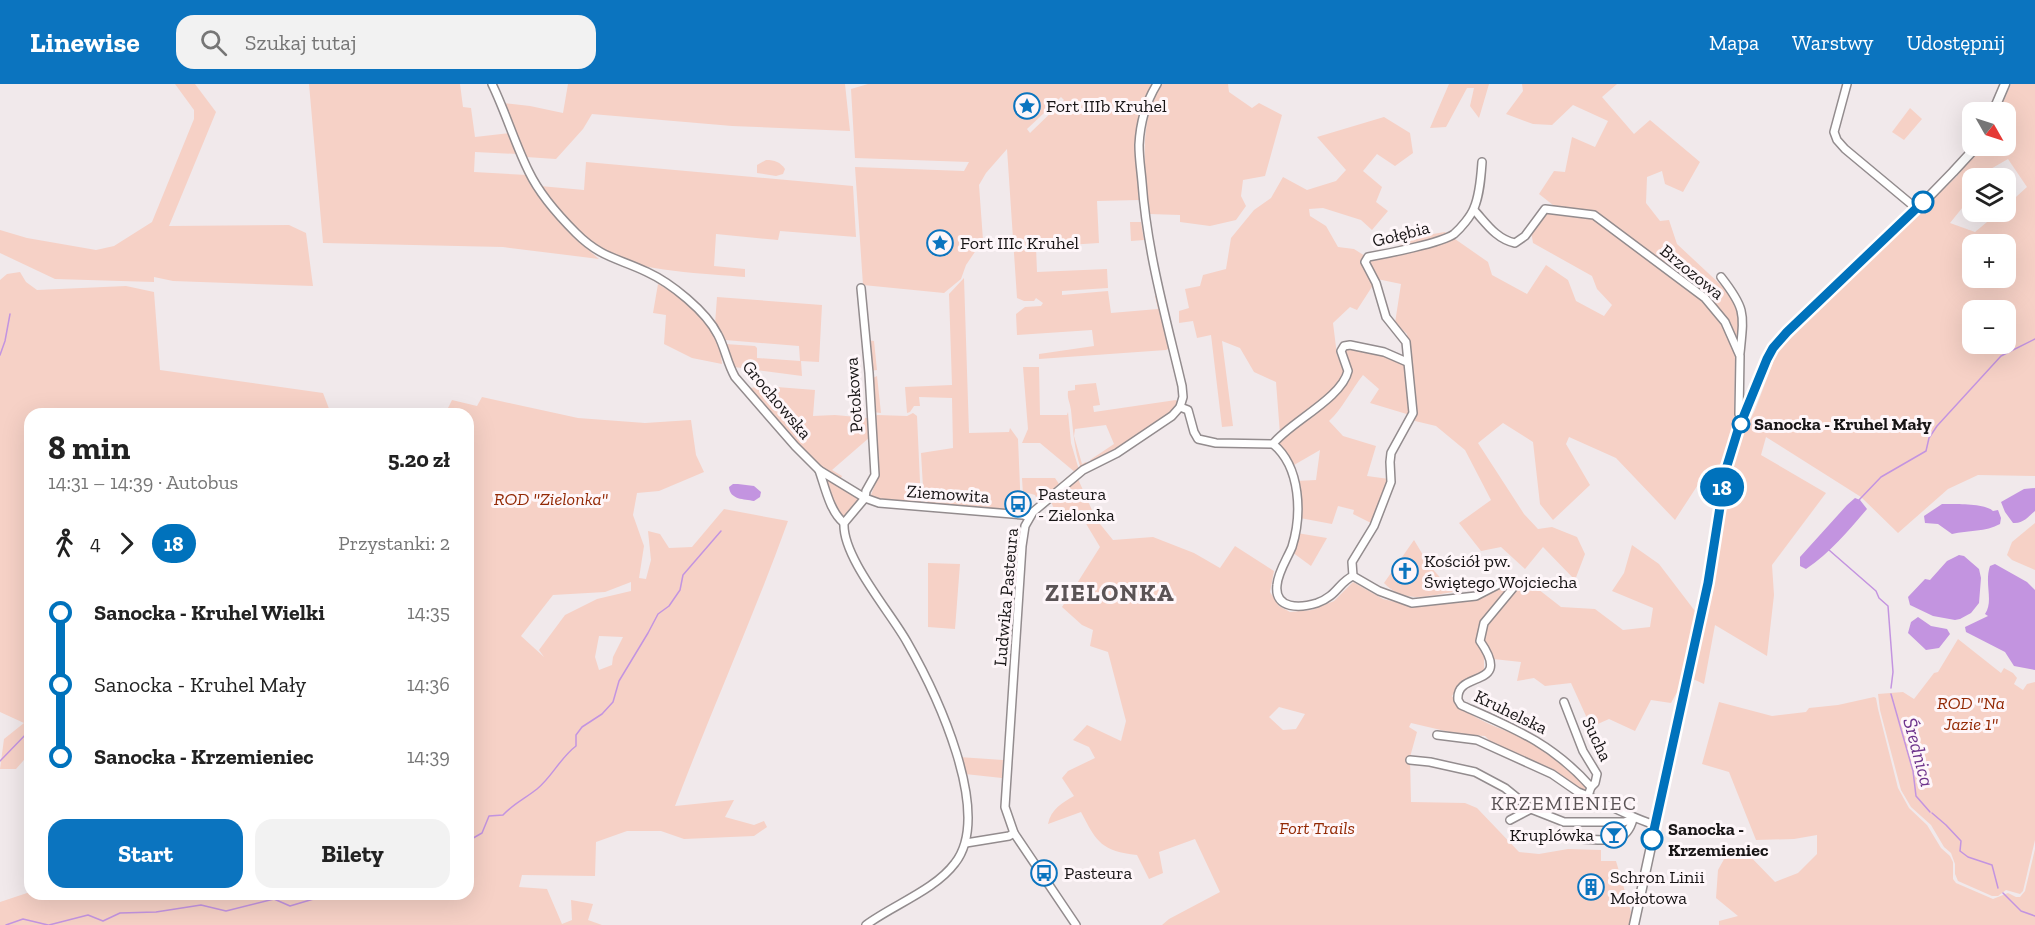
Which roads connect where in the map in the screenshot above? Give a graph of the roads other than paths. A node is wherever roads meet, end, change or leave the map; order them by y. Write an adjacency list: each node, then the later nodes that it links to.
1 (492, 84): 19 (street, Grochowska)
2 (1157, 84): 14 (street)
3 (1847, 84): 8 (street)
4 (2005, 84): 5 (main road)
5 (1997, 102)
6 (1968, 156): 8 (main road)
7 (1482, 162): 9 (street)
8 (1917, 208): 17 (main road)
9 (1474, 210): 12 (street, Brzozowa); 13 (street, Gołębia)
10 (1721, 277): 12 (street)
11 (861, 288): 20 (street, Potokowa)
12 (1740, 356): 17 (street, Brzozowa)
13 (1407, 362): 18 (street); 23 (street, Gołębia)
14 (1182, 386): 15 (street); 16 (street)
15 (1180, 407): 16 (street); 21 (street, Ludwika Pasteura)
16 (1188, 410): 18 (street)
17 (1742, 421): 31 (main road)
18 (1273, 444): 23 (street)
19 (819, 470): 20 (street, Grochowska); 22 (street, Grochowska)
20 (865, 498): 21 (street, Ziemowita); 22 (street)
21 (1029, 517): 32 (street, Ludwika Pasteura)
22 (844, 523): 34 (street, Grochowska)
23 (1353, 576): 27 (street, Kruhelska)
24 (1564, 702): 27 (street, Sucha)
25 (1437, 735): 27 (street)
26 (1410, 760): 28 (street)
27 (1590, 791): 29 (street, Kruhelska)
28 (1530, 809): 29 (street); 30 (street)
29 (1634, 819): 31 (street, Kruhelska); 33 (street)
30 (1510, 820)
31 (1655, 825): 37 (main road)
32 (1014, 833): 34 (street); 36 (street, Ludwika Pasteura)
33 (1582, 839)
34 (966, 843): 35 (street, Grochowska)
35 (866, 925)
36 (1076, 925)
37 (1634, 925)

